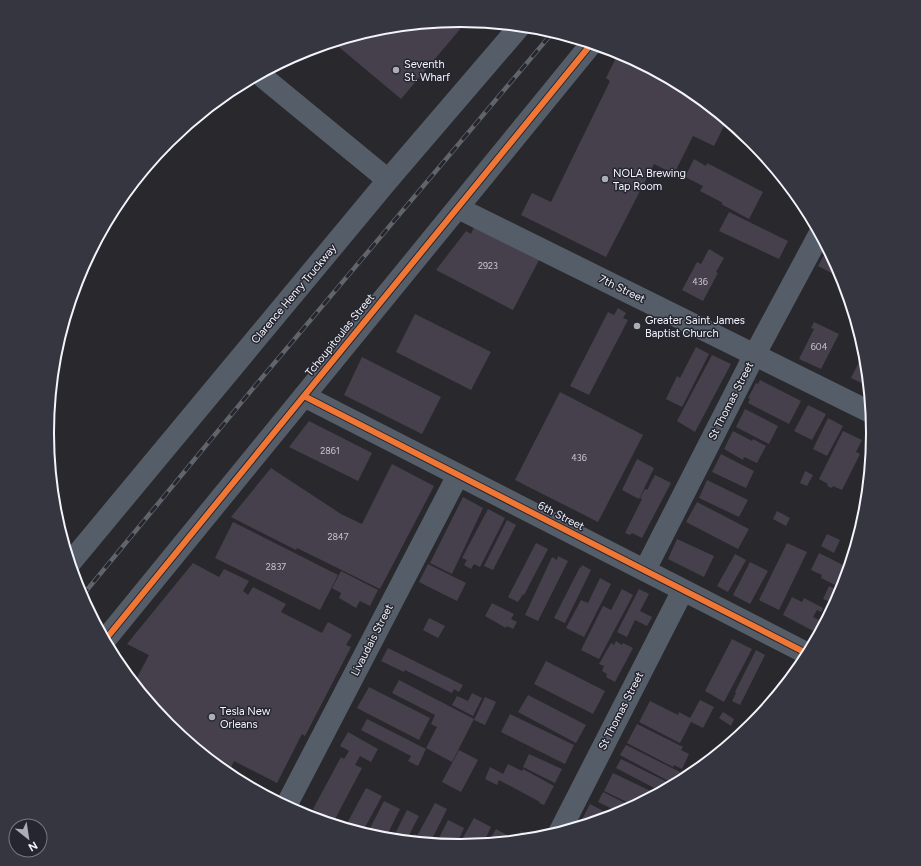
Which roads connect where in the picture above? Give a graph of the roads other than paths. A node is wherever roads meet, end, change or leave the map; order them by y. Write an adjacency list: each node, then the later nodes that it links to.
1 (516, 31): 4 (street, Clarence Henry Truckway)
2 (589, 48): 5 (street, Tchoupitoulas Street)
3 (264, 78): 4 (street)
4 (388, 180): 11 (street, Clarence Henry Truckway)
5 (458, 208): 7 (street, 7th Street); 8 (street, Tchoupitoulas Street)
6 (817, 239): 7 (street, St Thomas Street)
7 (755, 354): 9 (street, 7th Street); 12 (street, St Thomas Street)
8 (304, 396): 10 (street, 6th Street); 14 (street, Tchoupitoulas Street)
9 (866, 410)
10 (458, 475): 12 (street, 6th Street); 16 (street, Livaudais Street)
11 (74, 558)
12 (645, 570): 13 (street, 6th Street)
13 (683, 590): 15 (street, 6th Street); 17 (street, St Thomas Street)
14 (109, 635)
15 (803, 651)
16 (289, 801)
17 (563, 826)

